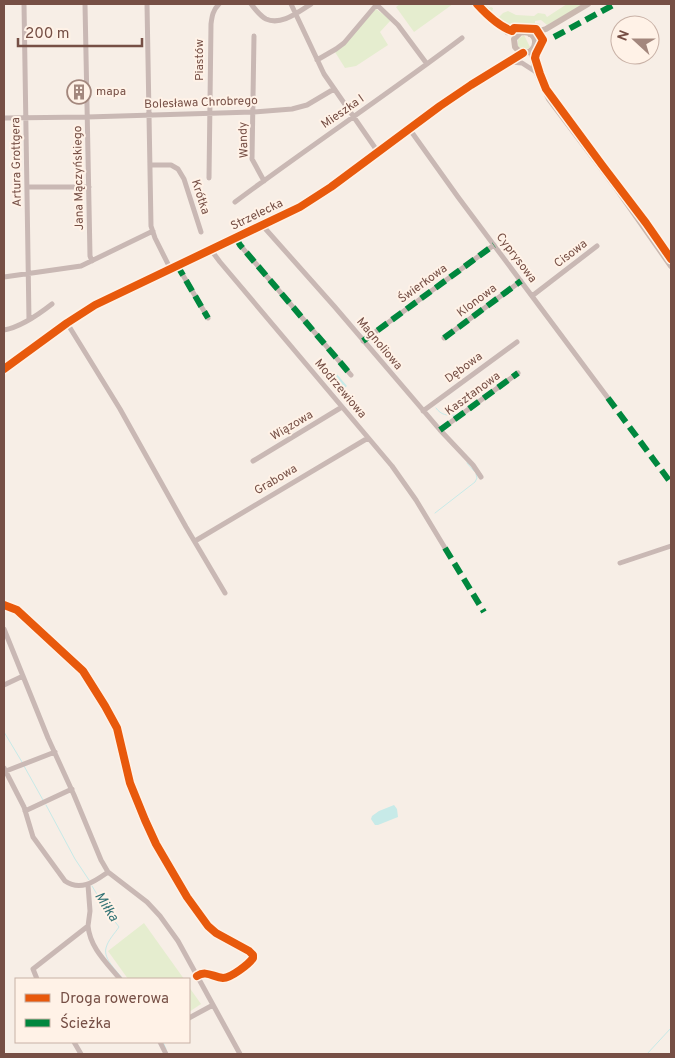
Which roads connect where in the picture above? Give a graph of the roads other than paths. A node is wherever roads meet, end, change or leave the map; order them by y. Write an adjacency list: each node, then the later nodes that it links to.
1 (24, 4): 32 (street, Artura Grottgera)
2 (85, 4): 30 (street, Jana Mączyńskiego)
3 (147, 4): 28 (street)
4 (218, 4): 27 (street, Piastów)
5 (251, 4): 11 (street)
6 (291, 4): 11 (street)
7 (311, 4): 11 (street)
8 (377, 4): 21 (street); 23 (street)
9 (478, 4): 12 (main road)
10 (588, 4): 13 (main road)
11 (296, 13): 21 (street)
12 (505, 29): 14 (main road); 18 (main road)
13 (546, 29): 15 (main road); 19 (main road)
14 (520, 33): 15 (main road); 18 (main road)
15 (530, 34): 19 (main road)
16 (254, 36): 26 (street, Wandy)
17 (462, 38): 23 (street, Mieszka I)
18 (514, 45): 20 (main road); 22 (street)
19 (534, 46): 20 (main road); 24 (main road)
20 (524, 53): 22 (street, Strzelecka); 24 (main road)
21 (317, 60): 25 (street)
22 (508, 62): 24 (street); 33 (street, Strzelecka)
23 (428, 64): 29 (street, Mieszka I)
24 (535, 71): 50 (main road)
25 (334, 88): 26 (street, Bolesława Chrobrego); 29 (street)
26 (253, 112): 27 (street, Bolesława Chrobrego); 37 (street, Wandy)
27 (210, 113): 28 (street, Bolesława Chrobrego); 36 (street, Piastów)
28 (149, 114): 30 (street, Bolesława Chrobrego); 35 (street)
29 (353, 116): 34 (street); 37 (street, Mieszka I)
30 (87, 117): 32 (street, Bolesława Chrobrego); 38 (street, Jana Mączyńskiego)
31 (4, 118): 32 (street, Bolesława Chrobrego)
32 (26, 118): 39 (street, Artura Grottgera)
33 (408, 130): 34 (street, Strzelecka); 45 (street, Cyprysowa)
34 (378, 152): 41 (street, Strzelecka)
35 (150, 165): 42 (street); 43 (street, Krótka)
36 (209, 178)
37 (264, 181): 40 (street, Mieszka I)
38 (89, 187): 39 (street); 48 (street, Jana Mączyńskiego)
39 (27, 188): 52 (street, Artura Grottgera)
40 (236, 202)
41 (262, 225): 44 (street, Strzelecka); 62 (street, Magnoliowa)
42 (152, 231): 48 (street); 51 (street)
43 (201, 232)
44 (236, 238): 47 (street, Strzelecka); 66 (street)
45 (494, 245): 54 (street, Cyprysowa); 62 (street, Świerkowa)
46 (597, 246): 55 (street, Cisowa)
47 (212, 250): 49 (street, Strzelecka); 68 (street, Modrzewiowa)
48 (92, 262): 52 (street)
49 (177, 265): 51 (street, Strzelecka); 57 (street)
50 (671, 266)
51 (170, 268): 59 (street, Strzelecka)
52 (28, 274): 53 (street); 58 (street, Artura Grottgera)
53 (4, 277)
54 (521, 280): 55 (street, Cyprysowa); 61 (street, Klonowa)
55 (532, 296): 67 (street, Cyprysowa)
56 (52, 304): 58 (street)
57 (208, 318)
58 (29, 320): 60 (street)
59 (67, 323): 64 (street, Strzelecka); 74 (street)
60 (4, 330)
61 (444, 338)
62 (364, 341): 69 (street, Magnoliowa)
63 (517, 342): 69 (street, Dębowa)
64 (4, 369)
65 (518, 373): 70 (street, Kasztanowa)
66 (351, 375)
67 (608, 398)
68 (342, 407): 71 (street, Modrzewiowa); 72 (street, Wiązowa)
69 (423, 410): 70 (street, Magnoliowa)
70 (440, 430): 73 (street, Magnoliowa)
71 (368, 438): 74 (street, Grabowa); 76 (street, Modrzewiowa)
72 (253, 461)
73 (480, 477)
74 (195, 541): 78 (street)
75 (671, 546): 77 (street)
76 (445, 548)
77 (620, 563)
78 (225, 593)
79 (4, 605): 90 (street)
80 (4, 630): 81 (street)
81 (23, 676): 82 (street); 83 (street)
82 (4, 685)
83 (54, 752): 84 (street); 85 (street)
84 (5, 769): 86 (street)
85 (72, 790): 86 (street); 87 (street)
86 (25, 811): 88 (street)
87 (108, 872): 88 (street); 90 (street)
88 (88, 885): 89 (street)
89 (88, 926): 91 (street); 92 (street)
90 (196, 976): 93 (street)
91 (37, 978)
92 (119, 978)
93 (213, 1005): 94 (street); 97 (street)
94 (190, 1017)
95 (75, 1043): 96 (street)
96 (81, 1054)
97 (240, 1054)

